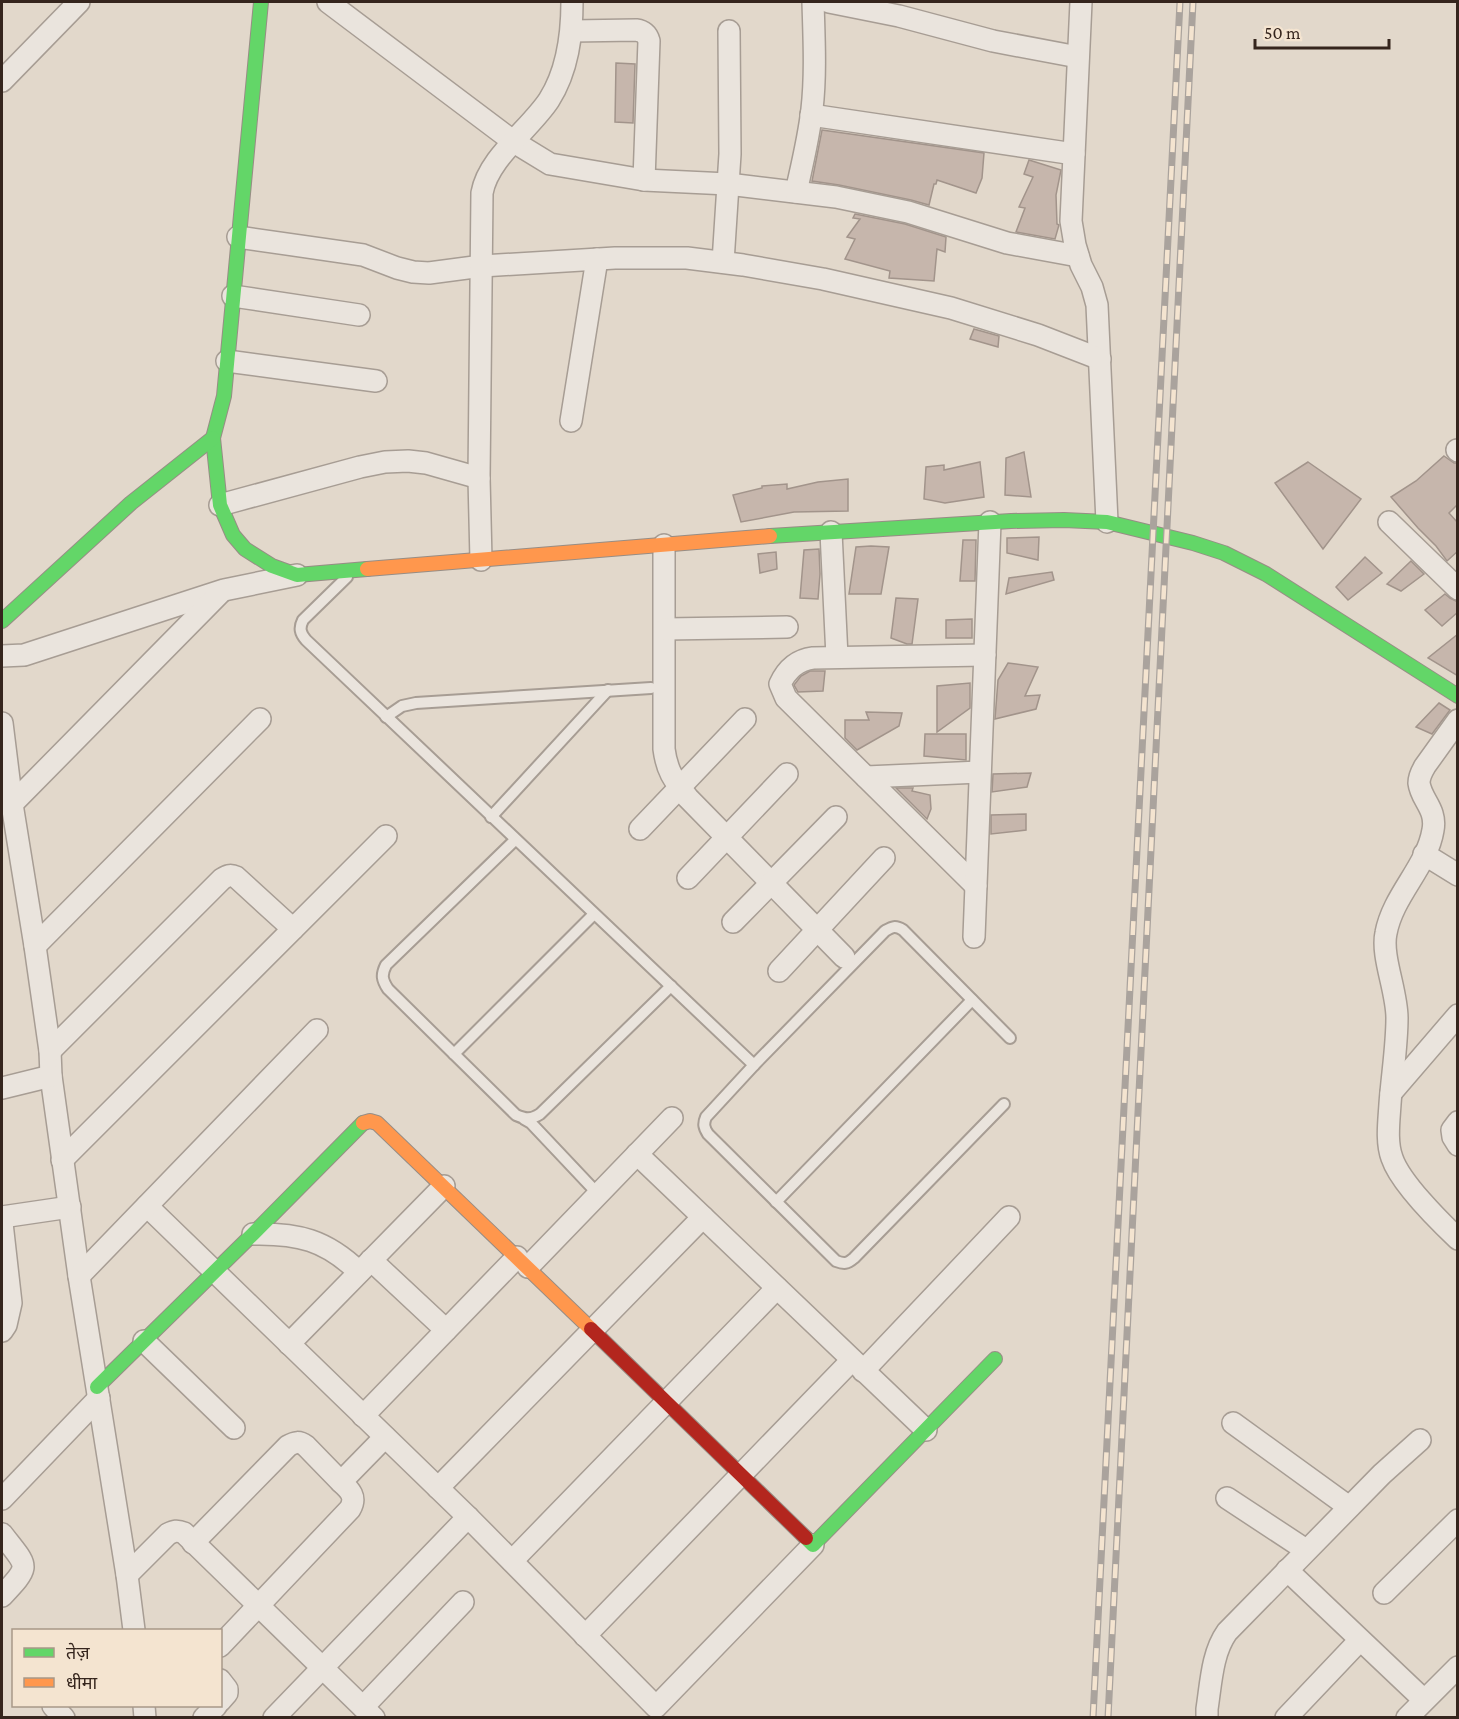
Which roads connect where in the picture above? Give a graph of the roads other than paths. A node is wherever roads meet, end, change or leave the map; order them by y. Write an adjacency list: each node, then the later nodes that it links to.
1 (79, 2): 11 (street)
2 (261, 2): 18 (street)
3 (328, 2): 13 (street)
4 (572, 2): 8 (street)
5 (813, 2): 12 (street)
6 (829, 2): 10 (street)
7 (1081, 2): 10 (street)
8 (572, 31): 13 (street); 15 (street)
9 (729, 31): 16 (street)
10 (1078, 57): 14 (street)
11 (2, 81)
12 (811, 115): 14 (street); 17 (street)
13 (514, 142): 15 (street); 22 (street)
14 (1074, 154): 19 (street)
15 (644, 180): 16 (street)
16 (728, 184): 17 (street); 21 (street)
17 (796, 192): 19 (street)
18 (238, 237): 22 (street); 23 (street)
19 (1078, 256): 25 (street)
20 (597, 259): 21 (street); 22 (street); 28 (street)
21 (723, 262): 25 (street)
22 (482, 267): 30 (street)
23 (233, 296): 24 (street); 26 (street)
24 (359, 315)
25 (1100, 359): 33 (street)
26 (227, 362): 27 (street); 29 (street)
27 (376, 381)
28 (571, 422)
29 (213, 438): 31 (street); 42 (street)
30 (480, 478): 31 (street); 37 (street)
31 (220, 505): 39 (street)
32 (990, 522): 33 (street); 35 (street); 45 (street)
33 (1107, 522): 50 (street)
34 (1389, 522): 40 (street)
35 (831, 532): 36 (street); 47 (street)
36 (663, 545): 37 (street); 44 (street)
37 (481, 560): 38 (street)
38 (353, 570): 39 (street); 51 (lane)
39 (297, 574): 41 (street)
40 (1458, 589)
41 (224, 590): 46 (street); 60 (street)
42 (2, 621)
43 (787, 627): 44 (street)
44 (665, 629): 59 (street)
45 (985, 655): 47 (street); 56 (street)
46 (2, 656)
47 (837, 657): 58 (street)
48 (651, 688): 49 (lane)
49 (608, 690): 51 (lane); 61 (lane)
50 (1458, 696)
51 (386, 717): 61 (lane)
52 (260, 719): 78 (street)
53 (745, 719): 59 (street)
54 (1458, 720): 67 (street)
55 (2, 723): 60 (street)
56 (980, 772): 58 (street); 72 (street)
57 (787, 774): 65 (street)
58 (866, 777): 72 (street)
59 (680, 787): 63 (street); 65 (street)
60 (12, 804): 78 (street)
61 (491, 817): 66 (lane)
62 (836, 817): 71 (street)
63 (640, 829)
64 (386, 836): 75 (street)
65 (727, 837): 70 (street); 71 (street)
66 (515, 840): 73 (lane); 87 (lane)
67 (1424, 854): 69 (street); 91 (street)
68 (884, 858): 76 (street)
69 (1458, 875)
70 (688, 878)
71 (771, 883): 74 (street); 76 (street)
72 (976, 886): 77 (street)
73 (594, 914): 81 (lane); 87 (lane)
74 (733, 922)
75 (293, 929): 86 (street); 98 (street)
76 (818, 929): 79 (street); 80 (street)
77 (974, 937)
78 (35, 946): 86 (street)
79 (844, 957)
80 (779, 971)
81 (671, 986): 88 (lane); 94 (lane)
82 (972, 1000): 85 (lane); 88 (lane); 101 (lane)
83 (1458, 1015): 91 (street)
84 (317, 1030): 102 (street)
85 (1010, 1038)
86 (50, 1051): 89 (street)
87 (454, 1054): 94 (lane)
88 (754, 1065): 101 (lane)
89 (51, 1076): 90 (street); 98 (street)
90 (2, 1088)
91 (1391, 1093): 109 (street)
92 (1004, 1104): 101 (lane)
93 (672, 1118): 97 (street)
94 (524, 1119): 100 (lane)
95 (1458, 1122): 96 (street)
96 (1458, 1145)
97 (637, 1154): 100 (street); 105 (street)
98 (62, 1160): 103 (street)
99 (444, 1186): 108 (street); 110 (street); 111 (street)
100 (598, 1194): 110 (street)
101 (776, 1202)
102 (147, 1206): 112 (street); 113 (street)
103 (70, 1207): 104 (street); 113 (street)
104 (2, 1217)
105 (703, 1217): 114 (street); 116 (street)
106 (1009, 1217): 121 (street)
107 (2, 1223): 117 (street)
108 (253, 1234): 111 (street); 112 (street)
109 (1458, 1239)
110 (522, 1262): 115 (street); 116 (street)
111 (365, 1266): 115 (street); 119 (street)
112 (214, 1272): 118 (street); 119 (street)
113 (79, 1276): 122 (street)
114 (777, 1288): 121 (street); 123 (street)
115 (446, 1330): 124 (street)
116 (593, 1330): 123 (street); 132 (street)
117 (2, 1331)
118 (144, 1341): 122 (street); 126 (street)
119 (289, 1344): 124 (street)
120 (995, 1359): 127 (street)
121 (858, 1365): 127 (street); 130 (street)
122 (98, 1392): 134 (street); 144 (street)
123 (667, 1403): 130 (street); 142 (street)
124 (363, 1416): 128 (street)
125 (1233, 1423): 135 (street)
126 (234, 1428)
127 (926, 1430): 140 (street)
128 (385, 1437): 131 (street); 132 (street)
129 (1420, 1440): 135 (street)
130 (741, 1474): 140 (street); 150 (street)
131 (341, 1482): 139 (street); 148 (street)
132 (438, 1488): 136 (street)
133 (1227, 1498): 141 (street)
134 (2, 1499)
135 (1349, 1507): 141 (street)
136 (468, 1517): 142 (street); 154 (street)
137 (1458, 1520): 145 (street)
138 (2, 1534): 146 (street)
139 (193, 1542): 144 (street); 148 (street)
140 (813, 1545): 161 (street)
141 (1306, 1550): 143 (street)
142 (512, 1561): 150 (street)
143 (1287, 1570): 151 (street); 165 (street)
144 (127, 1575): 149 (street)
145 (1384, 1593)
146 (2, 1596)
147 (463, 1602): 160 (street)
148 (258, 1606): 152 (street); 154 (street)
149 (134, 1629)
150 (585, 1636): 161 (street)
151 (1360, 1640): 157 (street); 166 (street)
152 (222, 1644)
153 (1458, 1667): 157 (street)
154 (322, 1668): 160 (street); 164 (street)
155 (222, 1683): 156 (street)
156 (222, 1699)
157 (1424, 1700): 167 (street)
158 (53, 1707): 162 (street)
159 (215, 1707): 163 (street)
160 (368, 1712)
161 (651, 1712)
162 (64, 1718)
163 (204, 1718)
164 (274, 1718)
165 (1207, 1718)
166 (1286, 1718)
167 (1407, 1718)

